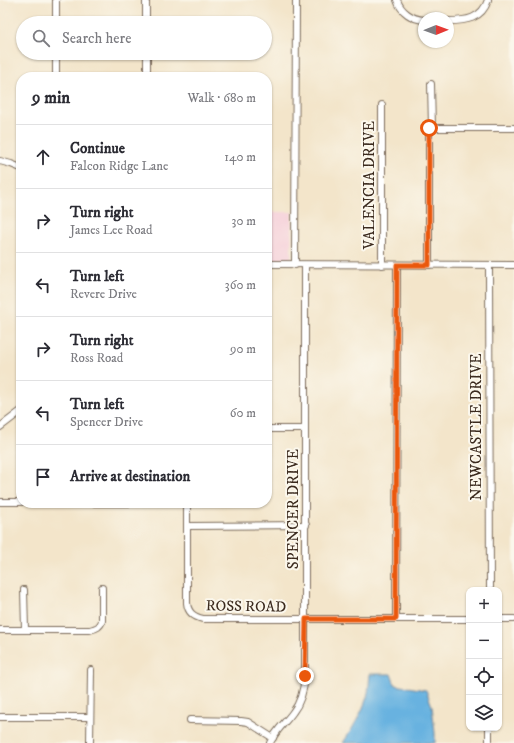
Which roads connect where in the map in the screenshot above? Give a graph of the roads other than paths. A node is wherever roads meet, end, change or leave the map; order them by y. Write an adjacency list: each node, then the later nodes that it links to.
1 (56, 0): 6 (street)
2 (146, 0): 7 (street)
3 (296, 0): 21 (street)
4 (397, 0): 8 (street)
5 (488, 0): 9 (street)
6 (56, 16)
7 (146, 16)
8 (418, 19)
9 (454, 21)
10 (56, 60): 12 (street)
11 (147, 60): 13 (street)
12 (56, 72)
13 (147, 72)
14 (431, 84): 16 (street)
15 (382, 106): 23 (street, VALENCIA DRIVE)
16 (432, 128): 17 (street); 25 (street)
17 (514, 128)
18 (0, 161): 19 (street)
19 (16, 166)
20 (272, 264): 21 (street)
21 (295, 265): 22 (street)
22 (305, 265): 23 (street); 30 (street, SPENCER DRIVE)
23 (382, 265): 24 (street)
24 (397, 265): 25 (street); 41 (street)
25 (429, 265): 26 (street)
26 (489, 265): 27 (street); 37 (street, NEWCASTLE DRIVE)
27 (514, 265)
28 (16, 415): 29 (street)
29 (0, 427)
30 (305, 429): 31 (street); 35 (street, SPENCER DRIVE)
31 (272, 430)
32 (0, 502): 33 (street)
33 (16, 502)
34 (187, 508): 36 (street)
35 (306, 525): 36 (street); 40 (street, SPENCER DRIVE)
36 (187, 526): 40 (street, ROSS ROAD)
37 (490, 587)
38 (102, 588): 46 (street)
39 (24, 590): 46 (street)
40 (306, 619): 41 (street, ROSS ROAD); 52 (street, SPENCER DRIVE)
41 (396, 619): 42 (street, ROSS ROAD)
42 (466, 619)
43 (502, 619): 44 (street)
44 (514, 619)
45 (0, 630): 46 (street)
46 (25, 630)
47 (90, 670): 49 (street)
48 (0, 717): 49 (street)
49 (90, 717): 53 (street)
50 (190, 720): 52 (street)
51 (490, 731): 54 (street)
52 (271, 740)
53 (90, 743)
54 (490, 743)

